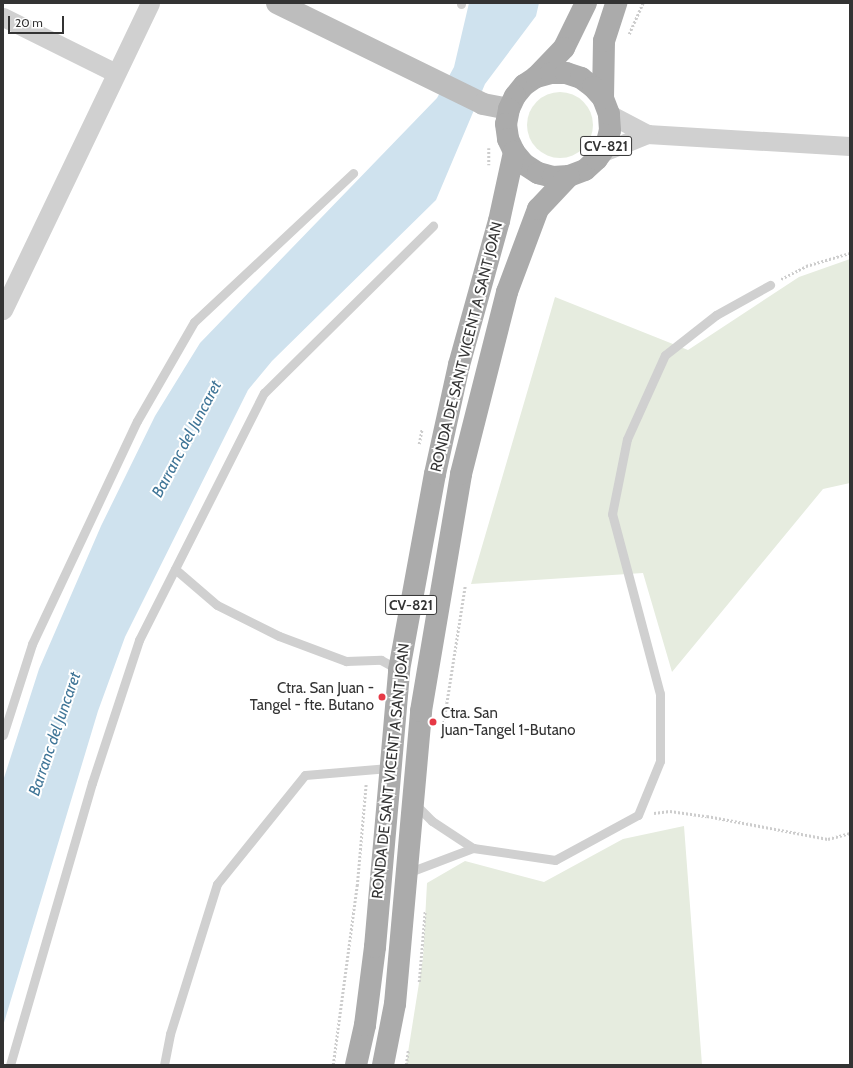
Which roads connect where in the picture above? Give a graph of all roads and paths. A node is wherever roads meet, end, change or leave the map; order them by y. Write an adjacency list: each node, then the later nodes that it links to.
1 (150, 3): 8 (street)
2 (277, 3): 11 (main road)
3 (586, 3): 9 (main road, RONDA DE SANT VICENT A SANT JOAN / CV-821)
4 (616, 3): 10 (main road, RONDA DE SANT VICENT A SANT JOAN / CV-821)
5 (643, 3): 7 (path)
6 (3, 16): 8 (street)
7 (626, 41)
8 (116, 73): 21 (street)
9 (536, 78): 10 (main road, CV-821); 11 (main road, RONDA DE SANT VICENT A SANT JOAN / CV-821)
10 (606, 106): 12 (street); 15 (main road, RONDA DE SANT VICENT A SANT JOAN / CV-821)
11 (508, 109): 14 (main road, RONDA DE SANT VICENT A SANT JOAN / CV-821)
12 (647, 134): 13 (street); 15 (street)
13 (850, 146)
14 (514, 152): 17 (main road, RONDA DE SANT VICENT A SANT JOAN / CV-821); 24 (main road, RONDA DE SANT VICENT A SANT JOAN / CV-821)
15 (603, 152): 17 (main road, RONDA DE SANT VICENT A SANT JOAN / CV-821)
16 (353, 173): 25 (lane)
17 (570, 176): 28 (main road, RONDA DE SANT VICENT A SANT JOAN / CV-821)
18 (433, 226): 22 (lane)
19 (850, 253): 20 (path)
20 (770, 285): 29 (lane)
21 (3, 310)
22 (175, 569): 24 (lane); 36 (lane)
23 (465, 581): 26 (path)
24 (399, 670): 27 (main road, RONDA DE SANT VICENT A SANT JOAN / CV-821)
25 (3, 735)
26 (440, 746)
27 (388, 768): 37 (lane); 38 (main road, RONDA DE SANT VICENT A SANT JOAN / CV-821)
28 (412, 800): 31 (lane); 32 (main road, RONDA DE SANT VICENT A SANT JOAN / CV-821)
29 (638, 815): 30 (path); 31 (lane)
30 (850, 833)
31 (473, 848): 32 (lane)
32 (406, 874): 39 (main road, RONDA DE SANT VICENT A SANT JOAN / CV-821)
33 (426, 906): 34 (path)
34 (418, 988)
35 (410, 1042): 40 (path)
36 (10, 1065)
37 (164, 1065)
38 (356, 1065)
39 (383, 1065)
40 (406, 1065)

